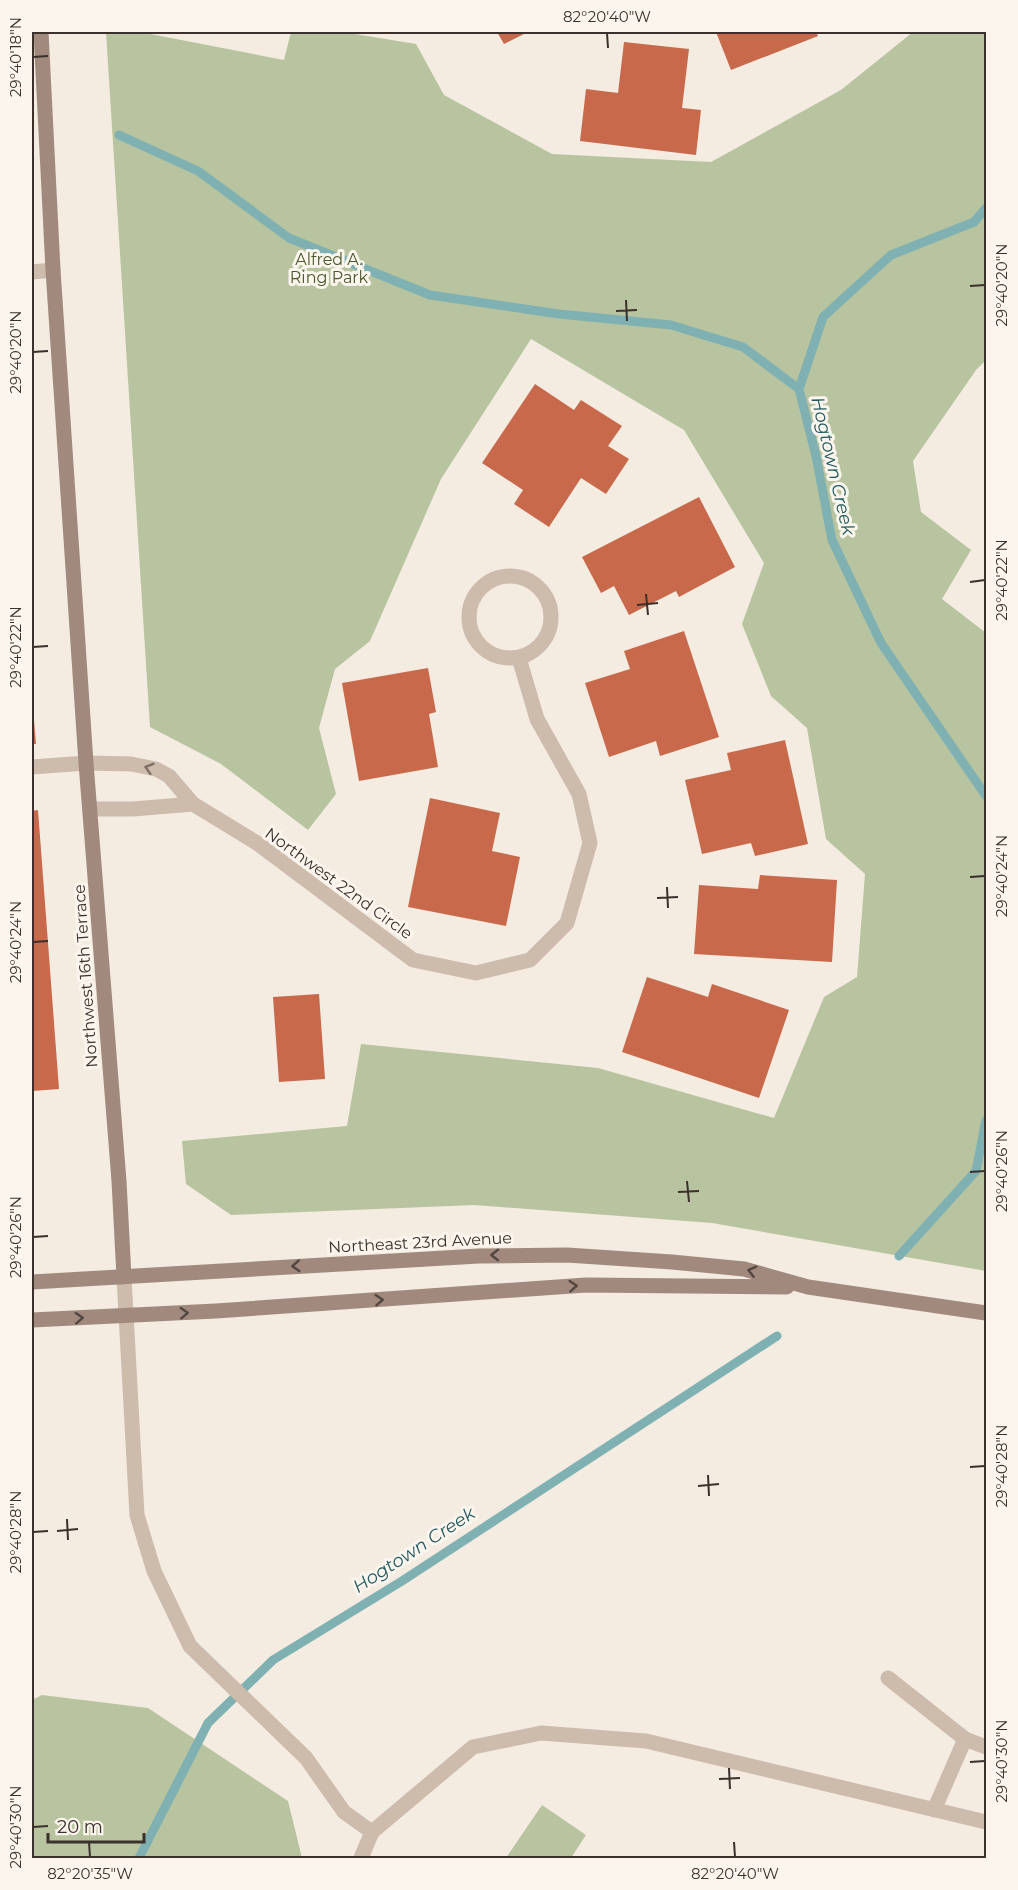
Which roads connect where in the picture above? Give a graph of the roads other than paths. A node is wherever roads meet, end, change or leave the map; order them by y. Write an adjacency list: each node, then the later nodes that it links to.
1 (41, 32): 2 (street, Northwest 16th Terrace)
2 (54, 270): 3 (street); 5 (street, Northwest 16th Terrace)
3 (32, 272)
4 (519, 658): 4 (street); 7 (street, Northwest 22nd Circle)
5 (86, 764): 6 (street, Northwest 22nd Circle); 7 (street, Northwest 22nd Circle, one-way to 5); 8 (street, Northwest 16th Terrace)
6 (32, 767)
7 (193, 804): 8 (street)
8 (91, 809): 9 (street, Northwest 16th Terrace)
9 (124, 1277): 10 (street, Northeast 23rd Avenue); 11 (street, Northeast 23rd Avenue, one-way to 9); 13 (street, Northwest 16th Terrace)
10 (32, 1282)
11 (808, 1287): 12 (street, Northeast 23rd Avenue); 13 (street, Northeast 23rd Avenue, one-way to 11)
12 (987, 1313)
13 (126, 1316): 14 (street, Northeast 23rd Avenue, one-way to 13); 20 (street, Northwest 16th Terrace)
14 (32, 1320)
15 (888, 1678): 16 (street)
16 (965, 1739): 17 (street); 18 (street)
17 (987, 1747)
18 (934, 1810): 19 (street); 20 (street)
19 (987, 1822)
20 (372, 1832): 21 (street)
21 (362, 1858)

